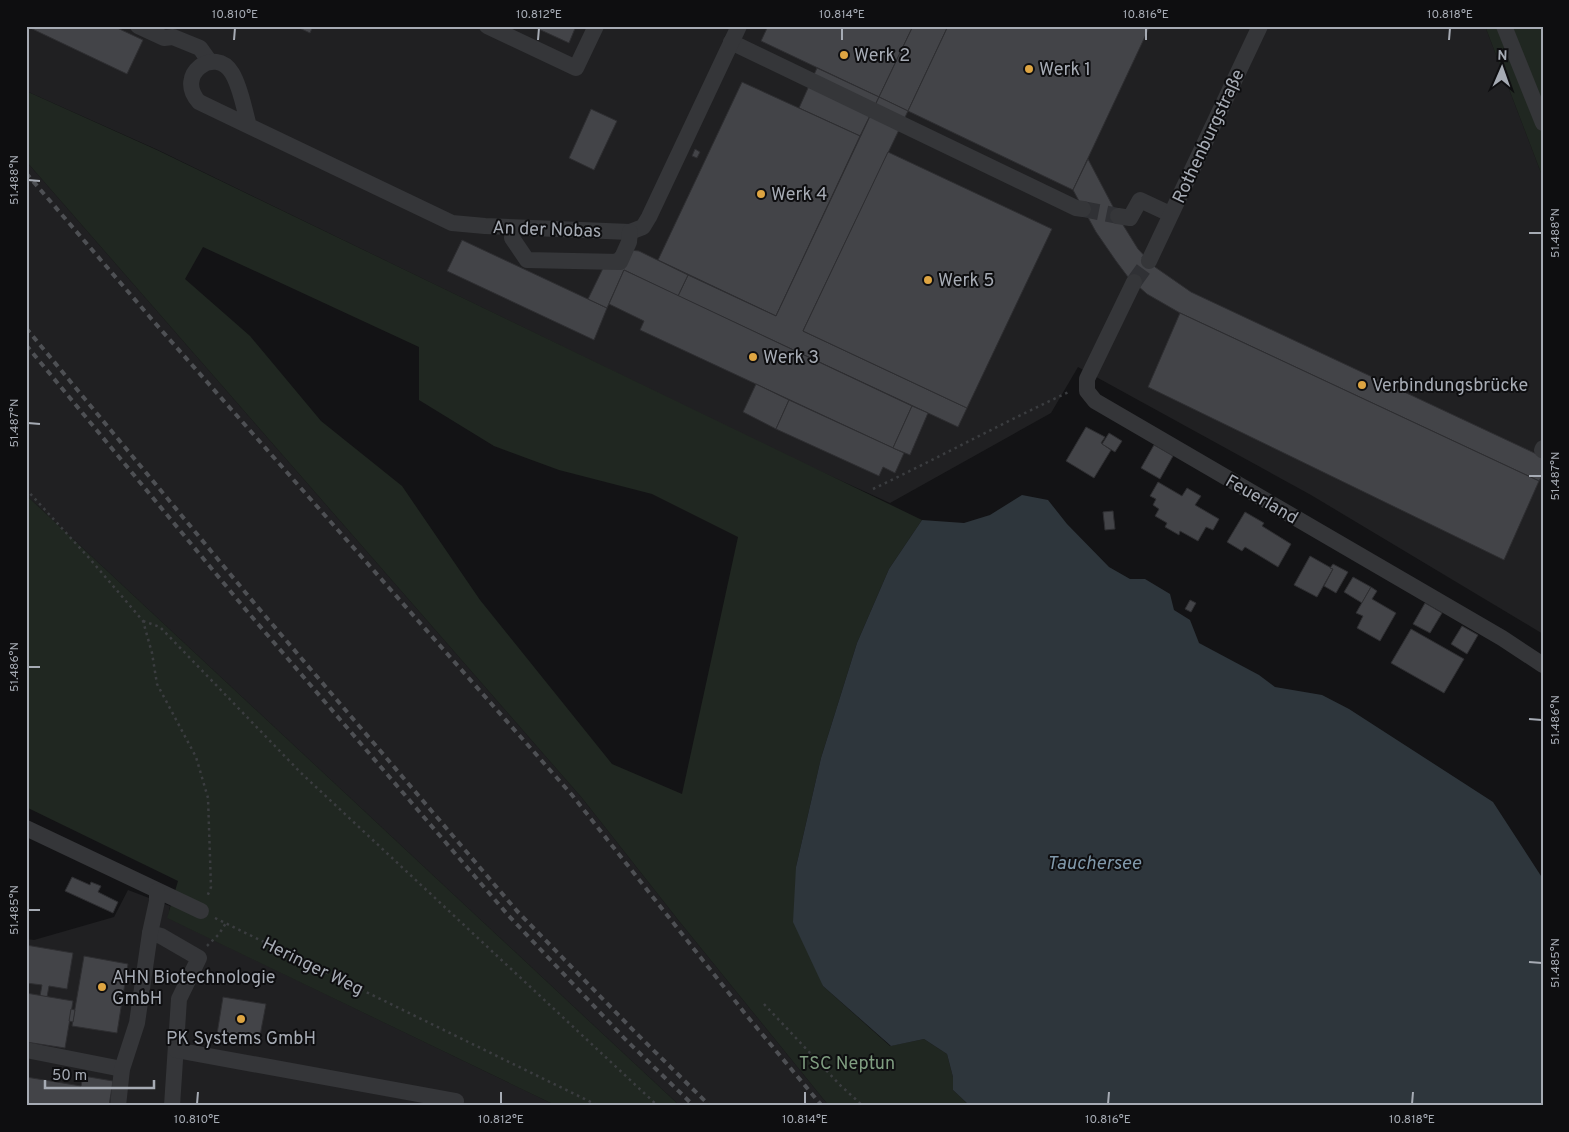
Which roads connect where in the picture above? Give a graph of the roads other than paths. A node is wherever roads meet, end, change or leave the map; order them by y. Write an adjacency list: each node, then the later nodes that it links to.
1 (138, 26): 8 (street)
2 (487, 26): 3 (street)
3 (596, 26)
4 (739, 26): 7 (street)
5 (1260, 26): 12 (street, Rothenburgstraße)
6 (1504, 26): 9 (street)
7 (731, 42): 11 (street); 14 (street)
8 (210, 62): 10 (street); 10 (street, An der Nobas)
9 (1543, 123)
10 (250, 126): 14 (street, An der Nobas)
11 (1083, 209)
12 (1170, 214): 13 (street); 16 (street, Rothenburgstraße)
13 (1118, 216)
14 (630, 232): 15 (street)
15 (512, 238)
16 (1149, 261)
17 (1134, 282): 18 (street, Feuerland)
18 (1543, 665)
19 (26, 828): 20 (street)
20 (157, 891): 21 (street); 22 (street)
21 (201, 911)
22 (150, 933): 24 (street); 25 (street)
23 (26, 1050): 25 (street)
24 (176, 1050): 27 (street); 28 (street)
25 (122, 1069): 26 (street)
26 (118, 1106)
27 (172, 1106)
28 (455, 1106)

